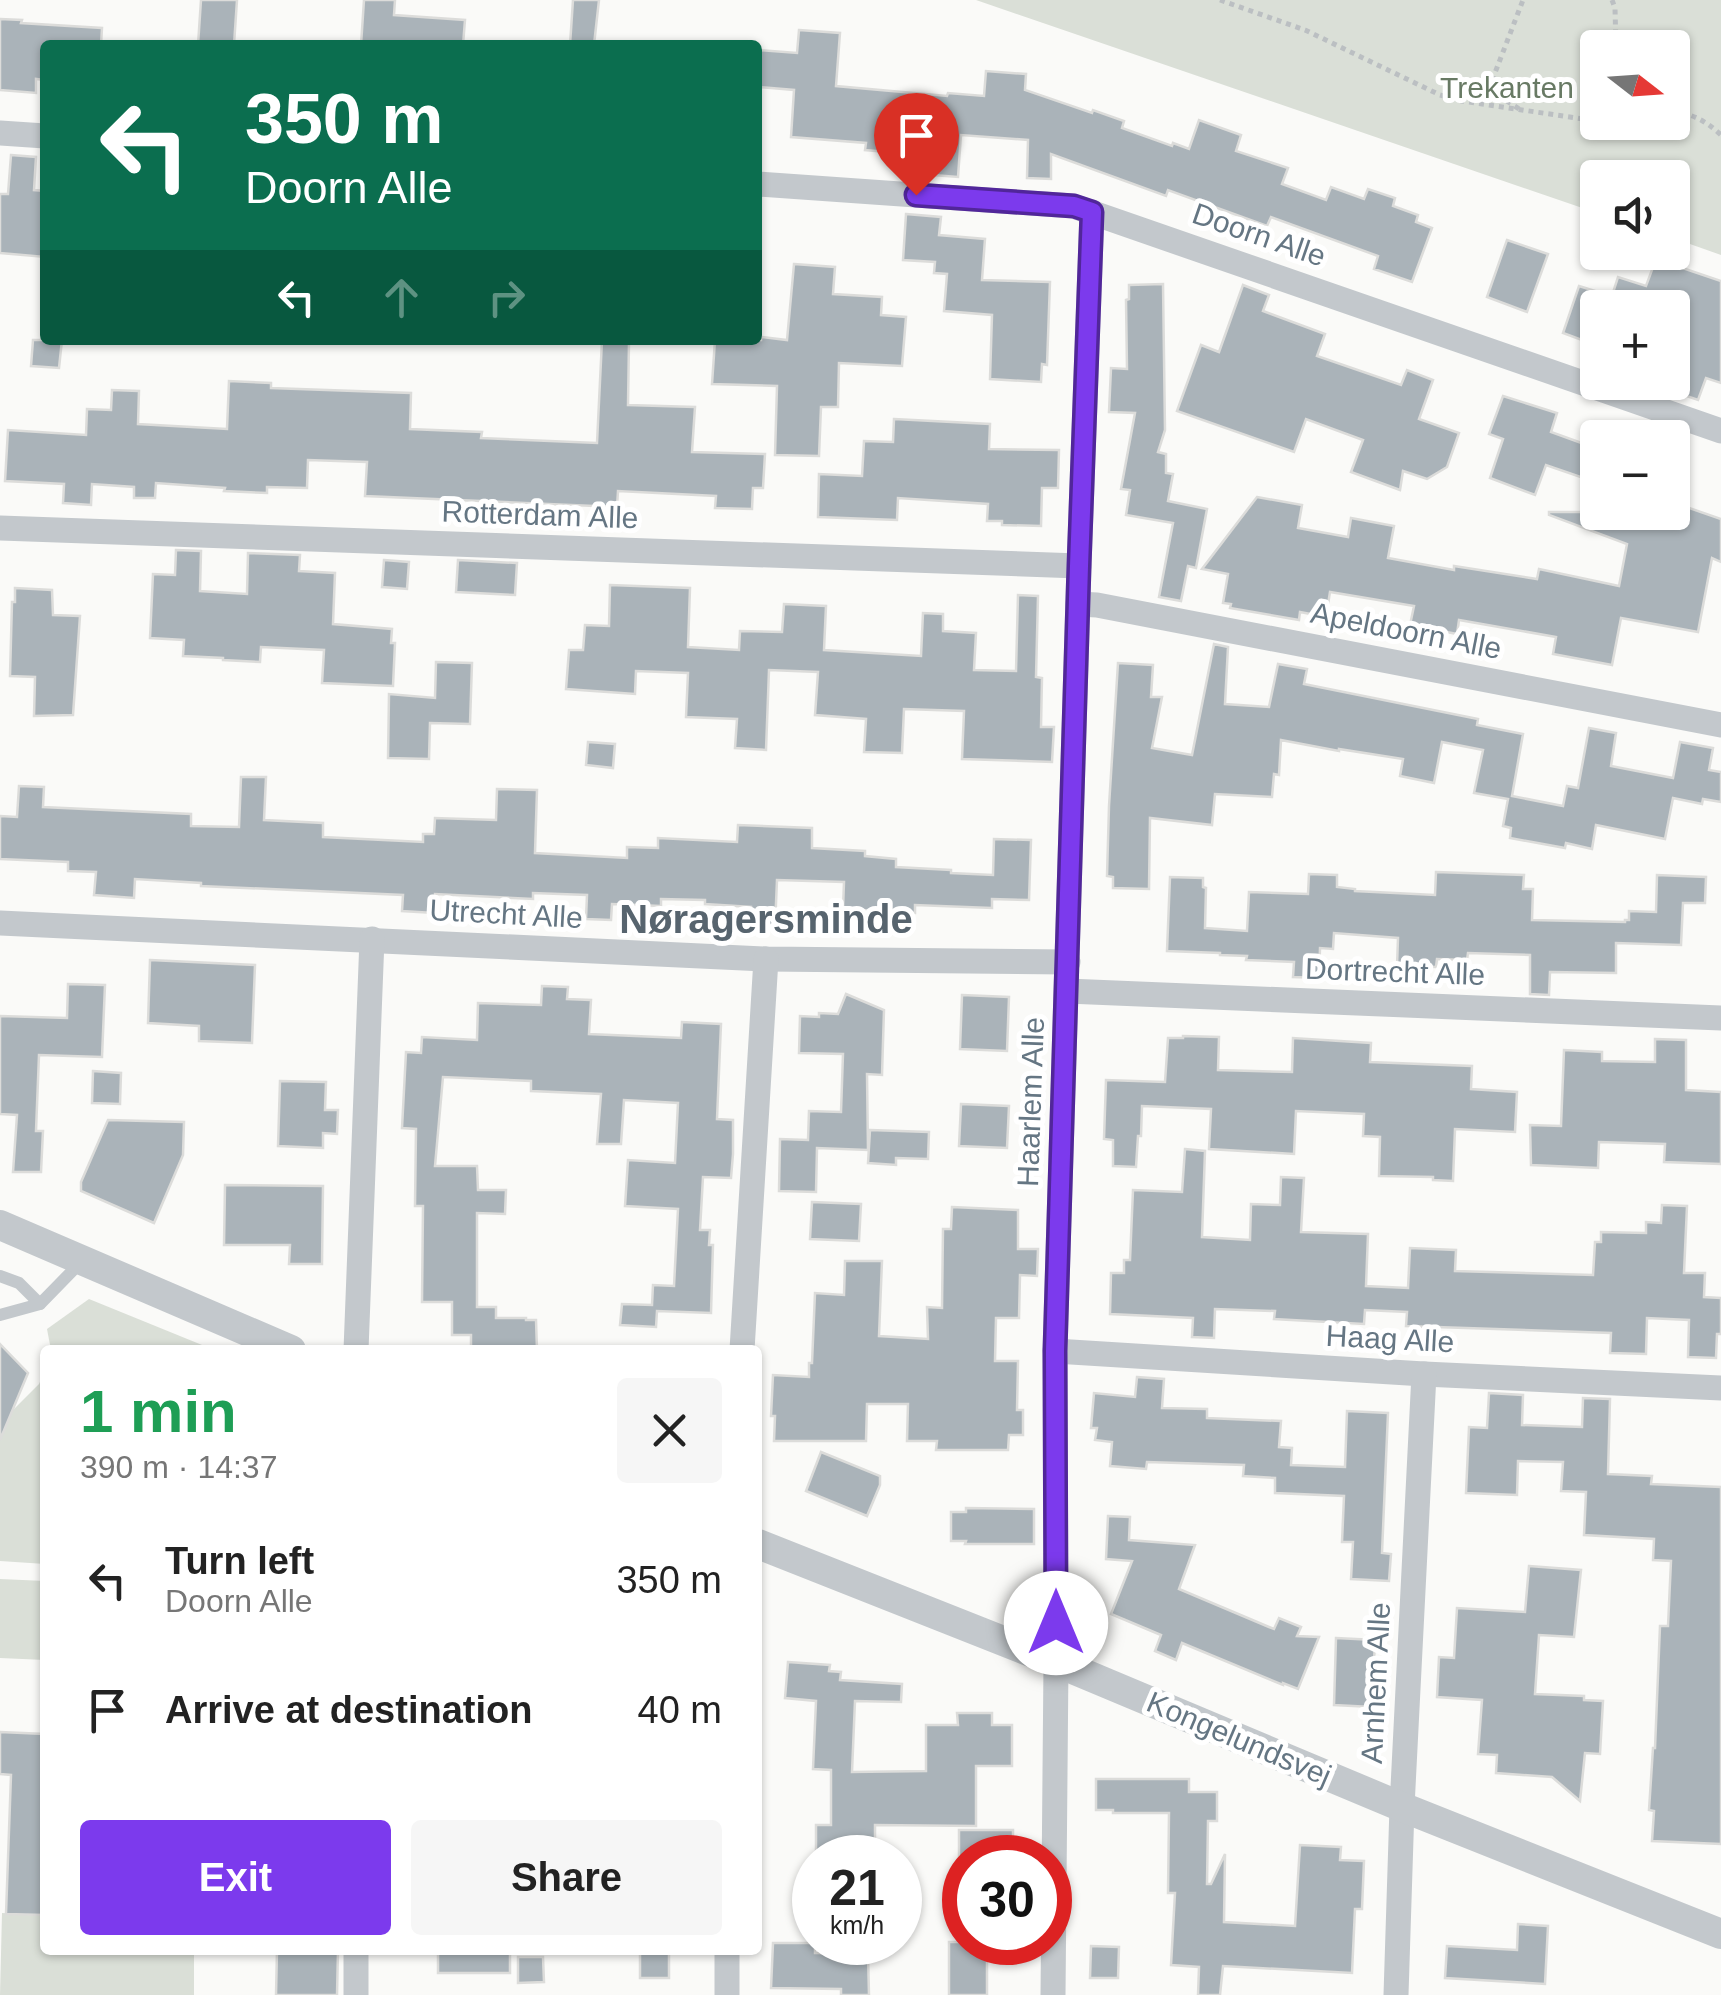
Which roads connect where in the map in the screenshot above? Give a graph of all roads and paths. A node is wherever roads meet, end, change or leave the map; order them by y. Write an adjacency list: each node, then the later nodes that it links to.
1 (1220, 0): 5 (path)
2 (1523, 0): 5 (path)
3 (1612, 0): 4 (path)
4 (1616, 30)
5 (1519, 110): 7 (path)
6 (1690, 114): 9 (path)
7 (1580, 118)
8 (0, 133): 10 (street)
9 (1721, 135)
10 (40, 136)
11 (762, 184): 12 (street, Doorn Alle)
12 (1092, 212): 13 (street, Doorn Alle); 15 (street, Haarlem Alle)
13 (1721, 432)
14 (0, 528): 15 (street, Rotterdam Alle)
15 (1079, 566): 16 (street, Haarlem Alle)
16 (1078, 604): 17 (street, Apeldoorn Alle); 21 (street, Haarlem Alle)
17 (1721, 725)
18 (0, 923): 19 (street, Utrecht Alle)
19 (372, 939): 20 (street, Utrecht Alle); 30 (street)
20 (766, 959): 21 (street, Utrecht Alle); 31 (street)
21 (1068, 962): 22 (street, Haarlem Alle)
22 (1067, 991): 23 (street, Dortrecht Alle); 32 (street, Haarlem Alle)
23 (1721, 1018)
24 (0, 1225): 25 (street)
25 (82, 1260): 27 (lane); 29 (street)
26 (0, 1276): 27 (lane)
27 (40, 1304): 28 (lane)
28 (0, 1314)
29 (279, 1345)
30 (356, 1345)
31 (742, 1345)
32 (1055, 1351): 33 (street, Haag Alle); 36 (street, Haarlem Alle)
33 (1424, 1374): 34 (street, Haag Alle); 37 (street, Arnhem Alle)
34 (1721, 1388)
35 (762, 1546): 36 (street, Kongelundsvej)
36 (1056, 1662): 37 (street, Kongelundsvej); 43 (street, Haarlem Alle)
37 (1402, 1807): 38 (street, Kongelundsvej); 44 (street, Arnhem Alle)
38 (1721, 1934)
39 (356, 1955): 41 (street)
40 (727, 1955): 42 (street)
41 (356, 1995)
42 (727, 1995)
43 (1053, 1995)
44 (1396, 1995)

